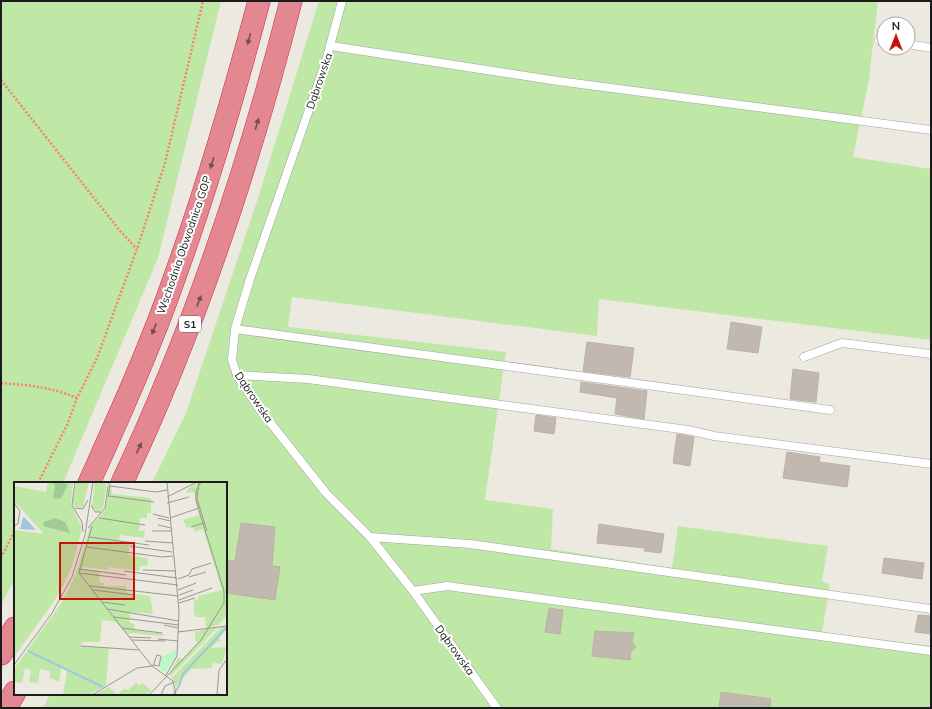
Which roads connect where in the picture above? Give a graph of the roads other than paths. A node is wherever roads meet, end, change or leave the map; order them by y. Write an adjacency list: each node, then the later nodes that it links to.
1 (259, 1): 14 (highway, Wschodnia Obwodnica GOP, one-way to 14)
2 (291, 1): 15 (highway, S1, one-way to 2)
3 (342, 1): 5 (lane, Dąbrowska)
4 (916, 45): 6 (lane)
5 (331, 46): 7 (lane); 8 (lane, Dąbrowska)
6 (931, 48)
7 (931, 130)
8 (235, 329): 11 (lane, Dąbrowska); 12 (lane)
9 (931, 354): 10 (lane)
10 (804, 357)
11 (237, 374): 13 (lane); 16 (lane, Dąbrowska)
12 (830, 410)
13 (931, 464)
14 (89, 482)
15 (122, 482)
16 (370, 537): 17 (lane, Dąbrowska); 18 (lane)
17 (413, 591): 20 (lane); 24 (lane, Dąbrowska)
18 (931, 609)
19 (14, 630): 21 (highway)
20 (931, 651)
21 (1, 654)
22 (14, 694): 23 (highway)
23 (6, 708)
24 (497, 708)

